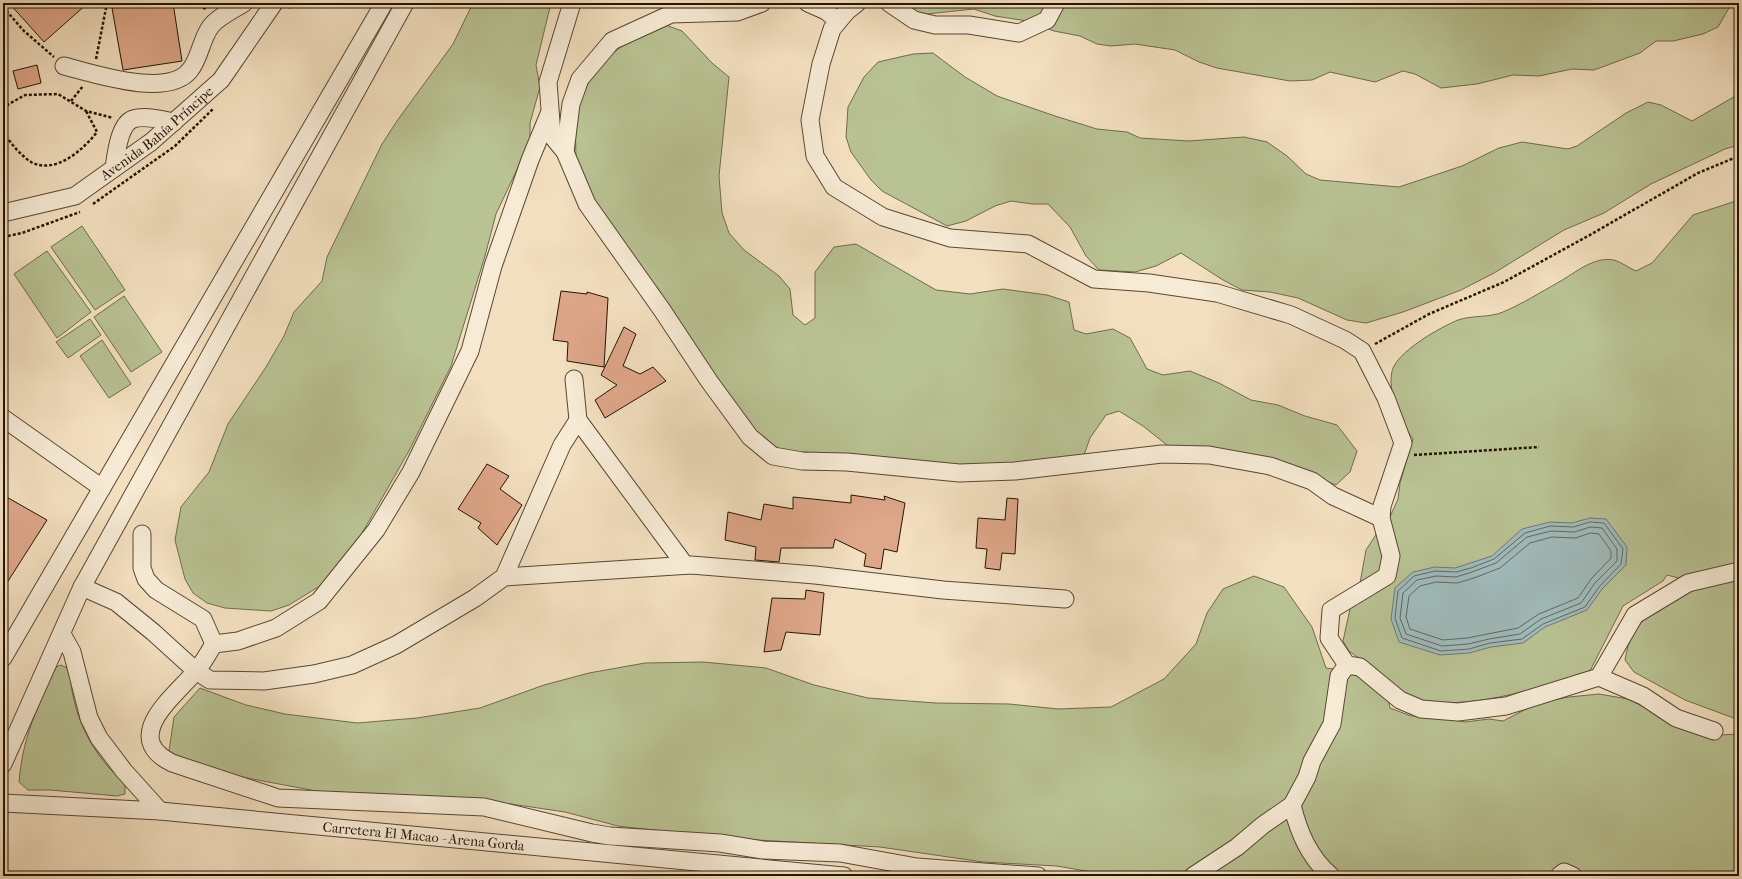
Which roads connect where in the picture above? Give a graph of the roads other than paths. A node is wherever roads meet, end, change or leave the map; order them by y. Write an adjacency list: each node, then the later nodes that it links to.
1 (244, 3): 12 (street)
2 (274, 3): 14 (street, Avenida Bahía Príncipe)
3 (384, 3): 21 (street)
4 (405, 3): 27 (street)
5 (572, 3): 13 (street)
6 (762, 3): 15 (street)
7 (808, 3): 11 (street)
8 (857, 3): 11 (street)
9 (889, 3): 10 (street)
10 (1056, 3)
11 (838, 21): 22 (street)
12 (64, 66)
13 (550, 111): 15 (street); 30 (street)
14 (174, 122): 16 (street, Avenida Bahía Príncipe); 16 (street)
15 (565, 152): 22 (street)
16 (114, 168): 17 (street, Avenida Bahía Príncipe)
17 (3, 213)
18 (574, 379): 20 (street)
19 (3, 418): 21 (street)
20 (578, 420): 24 (street); 26 (street)
21 (102, 488): 31 (street)
22 (1381, 518): 32 (street)
23 (142, 534): 30 (street)
24 (685, 566): 26 (street); 28 (street)
25 (1739, 571): 34 (street)
26 (504, 577): 33 (street)
27 (82, 587): 29 (street); 33 (street)
28 (1065, 599)
29 (62, 634): 36 (street); 39 (street)
30 (214, 644): 33 (street)
31 (3, 658)
32 (1347, 665): 34 (street); 38 (street)
33 (196, 671): 41 (street)
34 (1599, 677): 35 (street)
35 (1714, 732)
36 (3, 764)
37 (3, 803): 39 (street, Carretera El Macao - Arena Gorda)
38 (1292, 805): 42 (street); 43 (street)
39 (160, 811): 40 (street, Carretera El Macao - Arena Gorda)
40 (844, 876)
41 (1038, 876)
42 (1193, 876)
43 (1331, 876)
44 (1559, 876): 45 (street)
45 (1573, 876)

